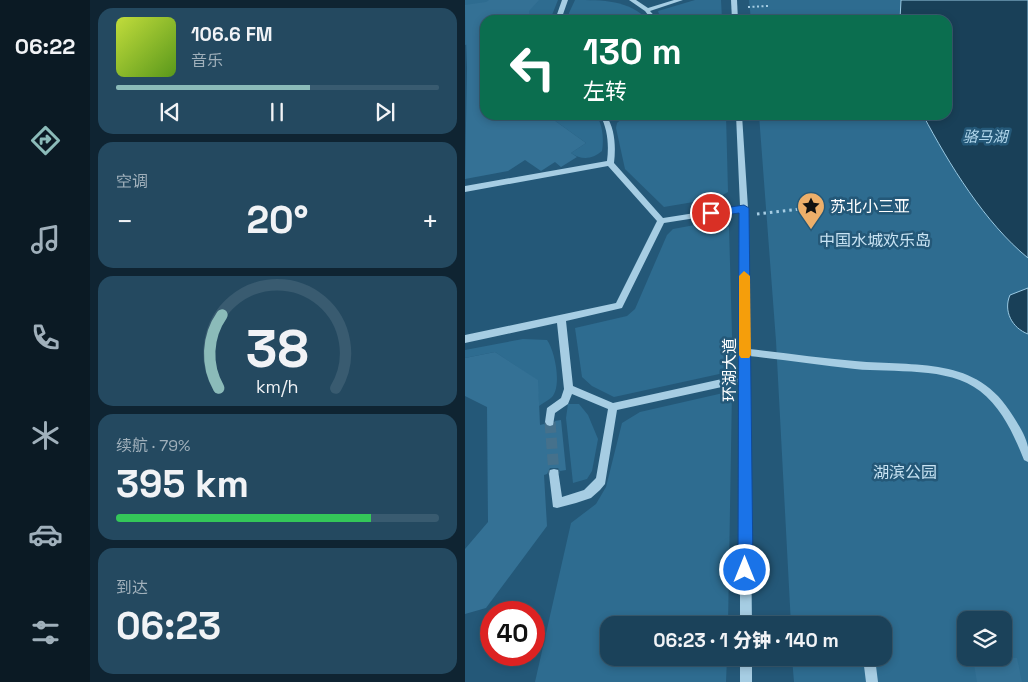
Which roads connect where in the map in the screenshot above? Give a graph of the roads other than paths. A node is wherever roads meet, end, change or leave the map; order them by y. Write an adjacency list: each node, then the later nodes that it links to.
1 (565, 0): 6 (street)
2 (632, 0): 5 (lane)
3 (680, 0): 5 (street)
4 (734, 0): 8 (street)
5 (647, 10): 7 (lane)
6 (560, 15)
7 (651, 15)
8 (735, 15)
9 (605, 120): 11 (street)
10 (739, 120): 13 (street, 环湖大道)
11 (610, 163): 12 (street); 14 (street)
12 (465, 189)
13 (744, 212): 14 (street); 17 (street, 环湖大道)
14 (661, 221): 15 (street)
15 (561, 318): 16 (street); 19 (street)
16 (465, 339)
17 (745, 352): 18 (street, 环湖大道); 22 (street)
18 (745, 378): 20 (street); 24 (street, 环湖大道)
19 (569, 389): 20 (street); 21 (street)
20 (613, 407): 23 (street)
21 (550, 422)
22 (1028, 457)
23 (554, 474)
24 (746, 616)
25 (746, 666): 27 (street)
26 (870, 666): 28 (street)
27 (746, 682)
28 (872, 682)

